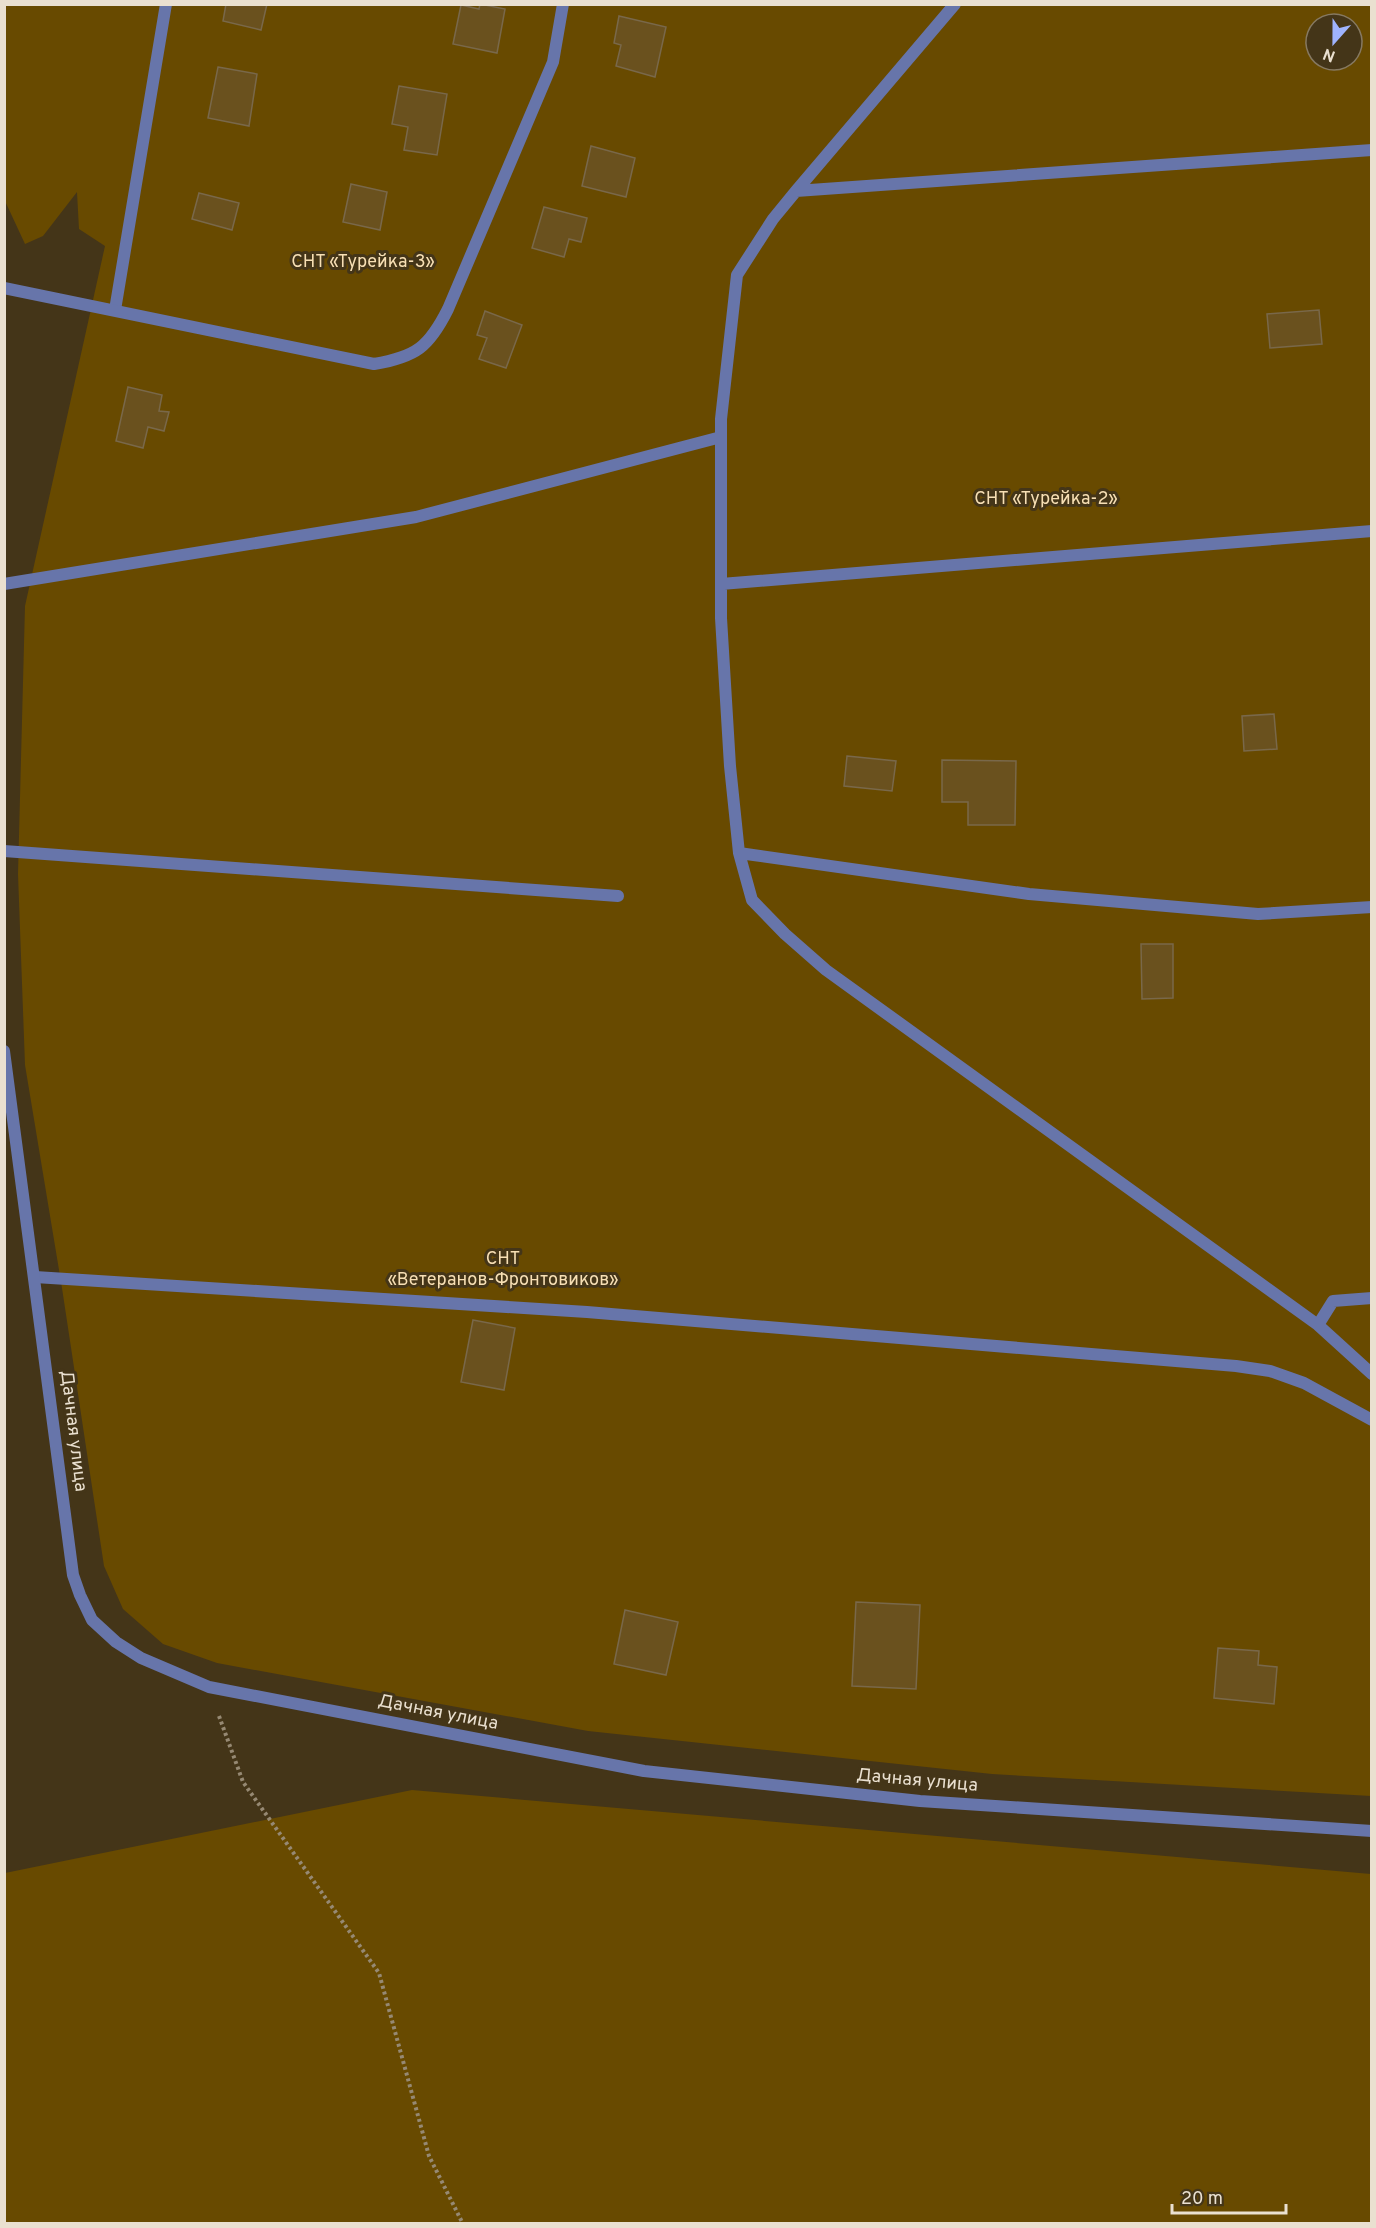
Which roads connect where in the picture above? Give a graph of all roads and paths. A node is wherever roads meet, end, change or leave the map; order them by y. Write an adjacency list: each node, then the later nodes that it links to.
1 (166, 4): 7 (street)
2 (563, 4): 7 (street)
3 (955, 4): 5 (street)
4 (1371, 150): 5 (street)
5 (796, 191): 8 (street)
6 (4, 288): 7 (street)
7 (115, 310)
8 (721, 436): 10 (street); 11 (street)
9 (1371, 531): 11 (street)
10 (4, 584)
11 (721, 584): 13 (street)
12 (4, 851): 14 (street)
13 (739, 854): 15 (street); 19 (street)
14 (618, 896)
15 (1371, 907)
16 (4, 1051): 17 (street, Дачная улица)
17 (35, 1277): 21 (street); 22 (street, Дачная улица)
18 (1371, 1298): 19 (street)
19 (1318, 1326): 20 (street)
20 (1371, 1374)
21 (1371, 1420)
22 (209, 1687): 23 (street, Дачная улица); 24 (path)
23 (1371, 1831)
24 (463, 2223)

